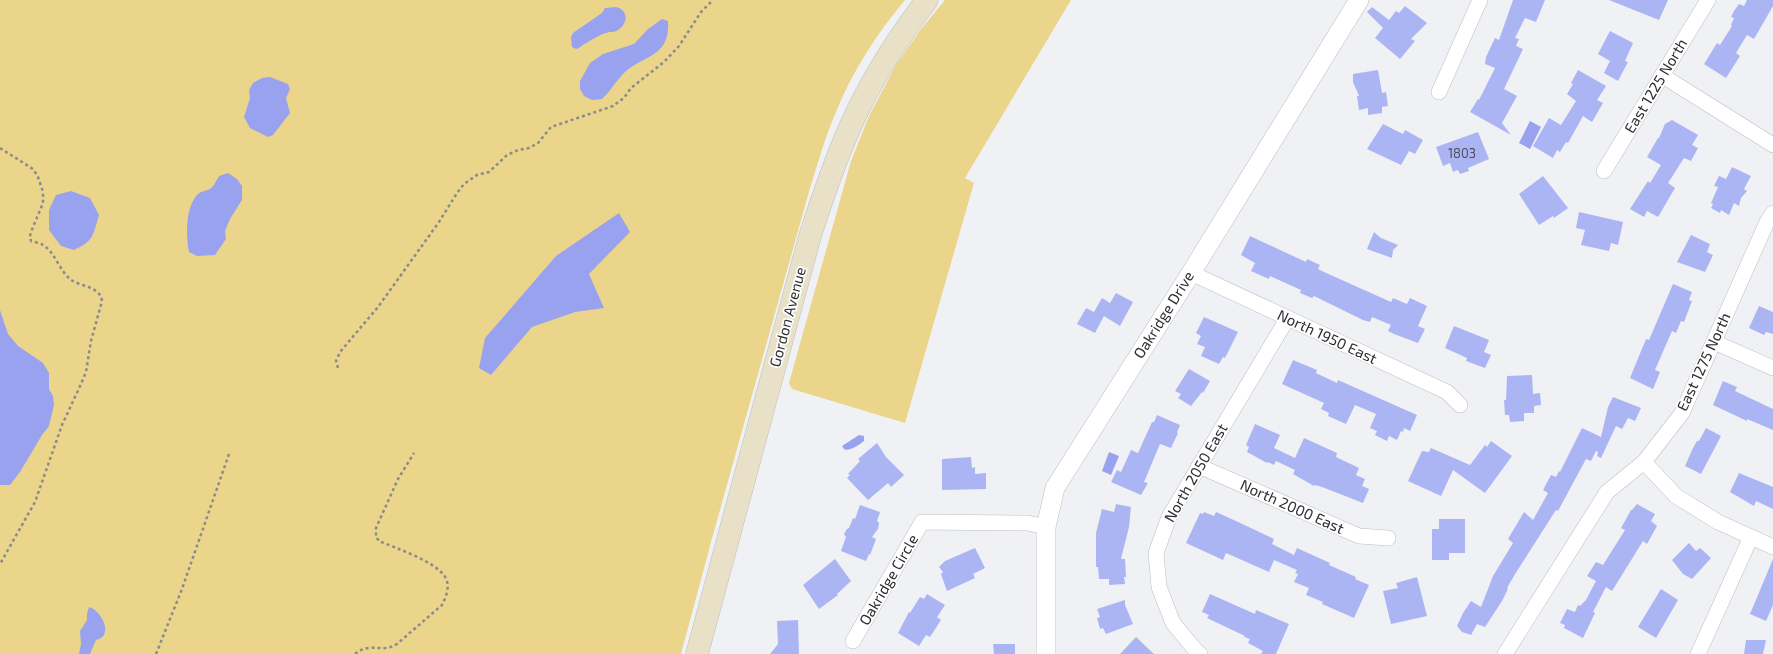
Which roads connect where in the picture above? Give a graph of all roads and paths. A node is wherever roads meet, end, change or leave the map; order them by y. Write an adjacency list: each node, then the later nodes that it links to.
1 (713, 0): 15 (path)
2 (927, 0): 30 (main road, Gordon Avenue)
3 (1359, 0): 12 (street, Oakridge Drive)
4 (1480, 0): 7 (street)
5 (1708, 0): 6 (street, East 1225 North)
6 (1663, 76): 8 (street); 10 (street, East 1225 North)
7 (1439, 92)
8 (1773, 145)
9 (0, 148): 26 (path)
10 (1604, 170)
11 (1773, 213): 14 (street, East 1275 North)
12 (1191, 273): 13 (street, North 1950 East); 22 (street, Oakridge Drive)
13 (1287, 319): 17 (street, North 1950 East); 21 (street, North 2050 East)
14 (1714, 342): 16 (street); 20 (street, East 1275 North)
15 (338, 368)
16 (1773, 368)
17 (1460, 405)
18 (414, 453): 29 (path)
19 (229, 454): 28 (path)
20 (1644, 462): 23 (street); 33 (street, East 1275 North)
21 (1199, 466): 24 (street, North 2000 East); 32 (street, North 2050 East)
22 (1046, 527): 27 (street, Oakridge Circle); 31 (street, Oakridge Drive)
23 (1751, 537): 25 (street); 34 (street)
24 (1388, 538)
25 (1773, 547)
26 (0, 564)
27 (853, 641)
28 (156, 654)
29 (355, 654)
30 (697, 654)
31 (1046, 654)
32 (1200, 654)
33 (1505, 654)
34 (1698, 654)

